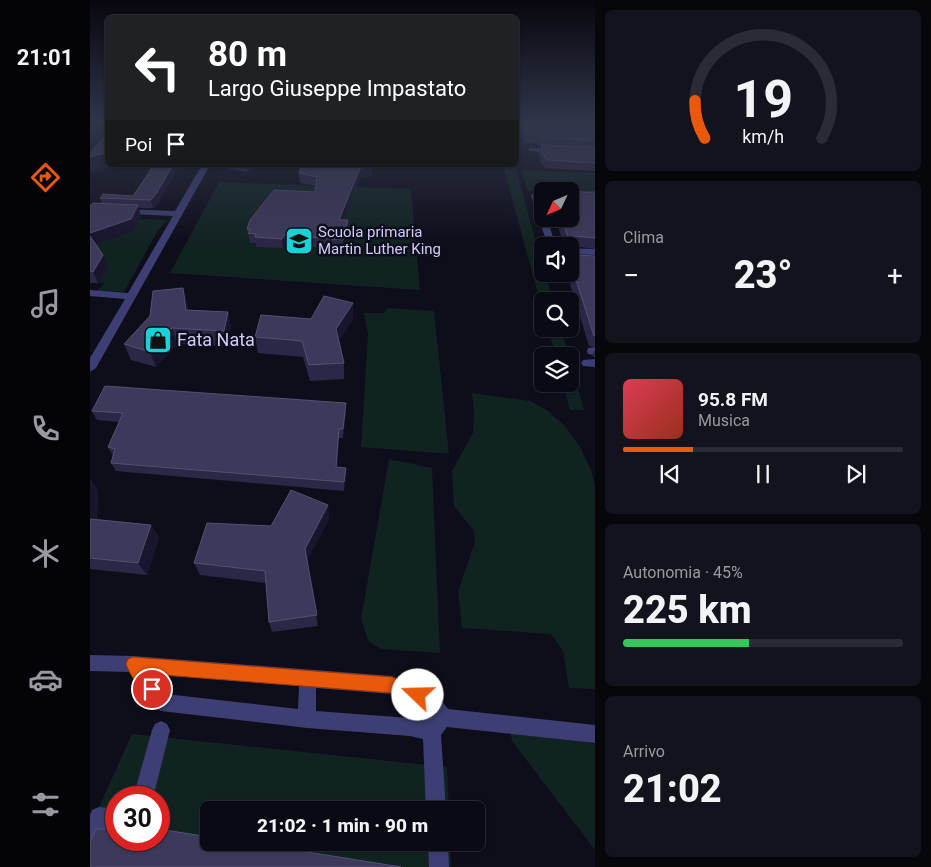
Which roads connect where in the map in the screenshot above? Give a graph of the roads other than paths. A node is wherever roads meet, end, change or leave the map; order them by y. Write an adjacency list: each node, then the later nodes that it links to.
1 (205, 167): 3 (street)
2 (90, 210): 3 (street)
3 (177, 214): 9 (street)
4 (579, 251): 5 (street)
5 (595, 252)
6 (579, 260): 7 (street)
7 (595, 261)
8 (90, 293): 9 (street)
9 (131, 296): 12 (street)
10 (90, 301): 11 (street)
11 (108, 302)
12 (90, 368)
13 (90, 664): 14 (street)
14 (133, 664): 15 (street); 16 (street)
15 (308, 678): 16 (street); 17 (street)
16 (306, 719): 17 (street)
17 (438, 725): 19 (street); 21 (street)
18 (161, 730): 20 (street)
19 (595, 734)
20 (146, 786)
21 (436, 801)
22 (105, 818): 23 (street)
23 (90, 840)
24 (438, 851): 25 (street)
25 (439, 867)

